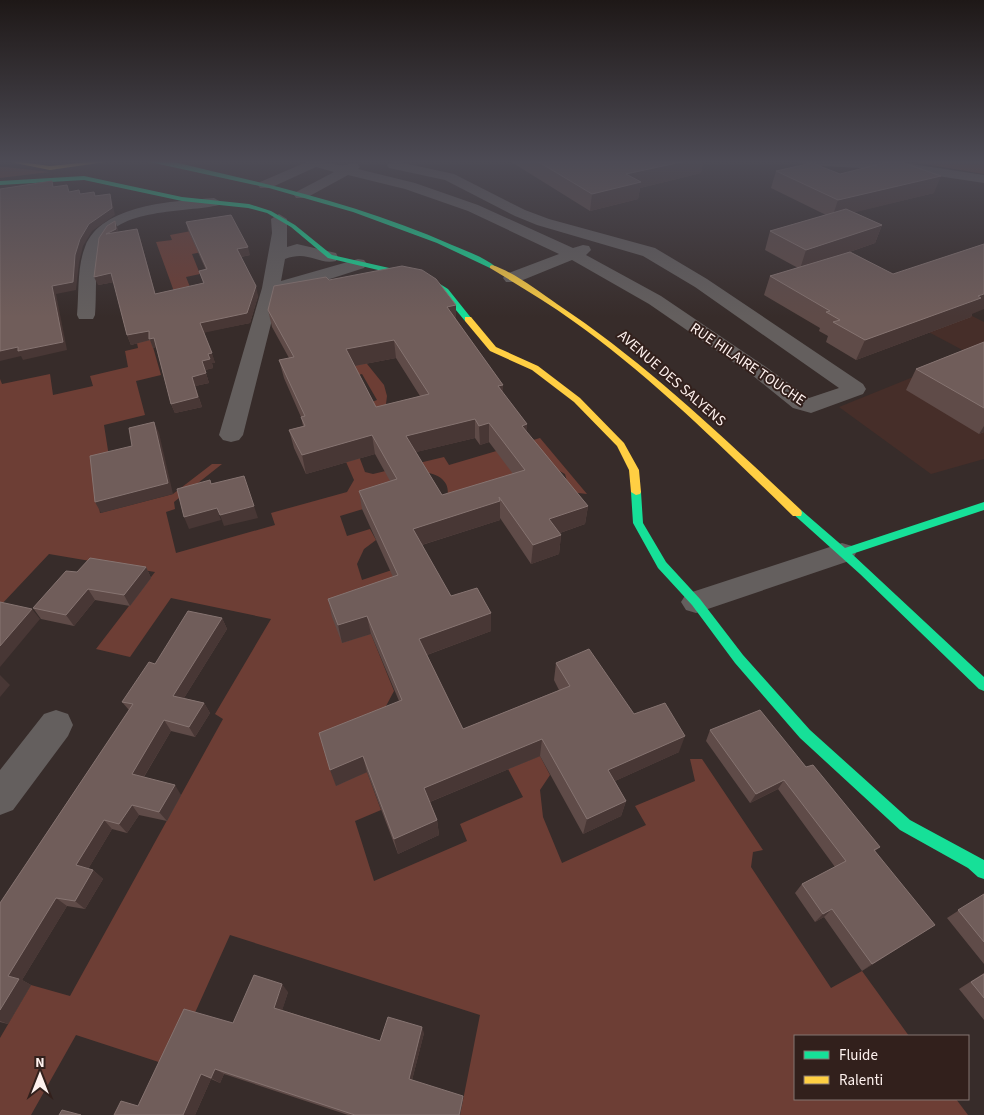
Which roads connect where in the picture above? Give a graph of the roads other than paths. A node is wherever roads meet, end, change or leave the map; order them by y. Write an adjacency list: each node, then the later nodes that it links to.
1 (139, 213): 6 (street)
2 (271, 213): 7 (street)
3 (362, 213): 13 (street, AVENUE DES SALYENS)
4 (484, 213): 9 (street, RUE HILAIRE TOUCHE)
5 (522, 213): 8 (street, RUE HILAIRE TOUCHE)
6 (129, 215): 15 (street)
7 (279, 218): 10 (street); 11 (street)
8 (610, 240): 9 (street); 9 (street, RUE HILAIRE TOUCHE)
9 (573, 254): 13 (street)
10 (278, 256): 11 (street); 14 (street)
11 (330, 257): 12 (street)
12 (358, 264): 14 (street); 19 (street)
13 (512, 278): 18 (street, AVENUE DES SALYENS)
14 (271, 288): 16 (street)
15 (86, 315)
16 (231, 435)
17 (984, 506): 18 (street)
18 (842, 553): 19 (street); 20 (street, AVENUE DES SALYENS)
19 (696, 602): 23 (street)
20 (984, 685)
21 (56, 725): 22 (street)
22 (0, 798)
23 (984, 871)

